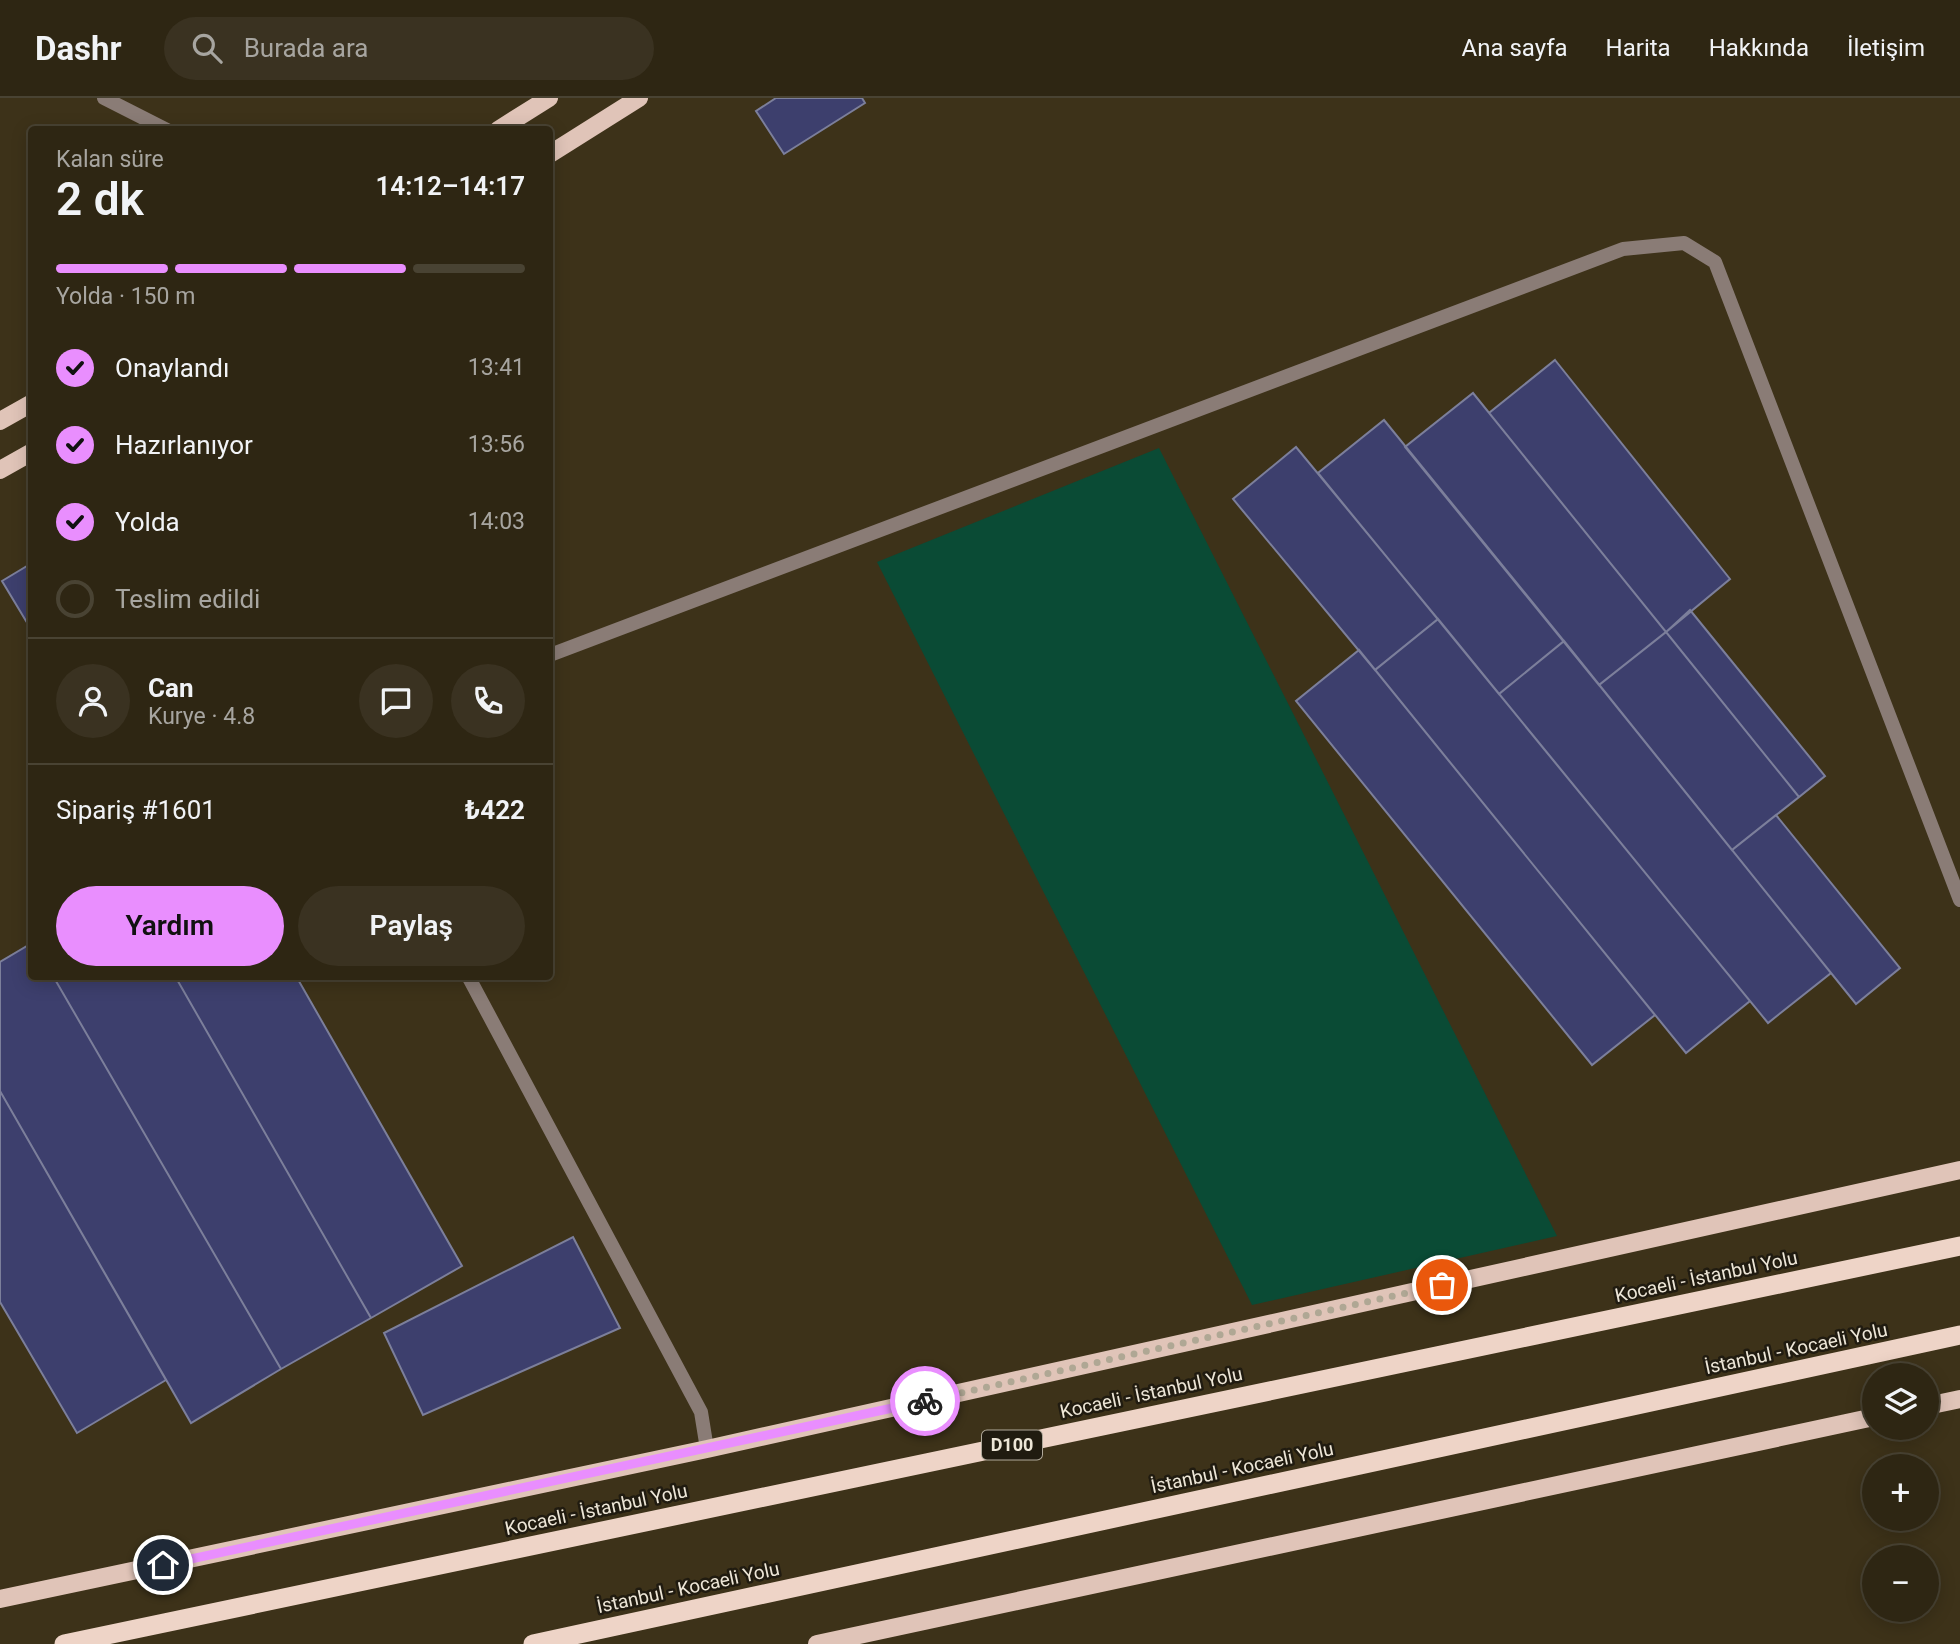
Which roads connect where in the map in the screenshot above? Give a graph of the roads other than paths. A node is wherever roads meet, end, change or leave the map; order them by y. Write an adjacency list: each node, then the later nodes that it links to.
1 (104, 98): 4 (street)
2 (549, 98): 5 (main road)
3 (639, 98): 6 (main road)
4 (159, 126)
5 (504, 126)
6 (553, 152)
7 (28, 405): 8 (main road)
8 (0, 421)
9 (28, 454): 10 (main road)
10 (0, 470)
11 (553, 654): 12 (street)
12 (1960, 900)
13 (470, 980): 20 (street)
14 (1960, 1170): 20 (main road)
15 (1960, 1246): 22 (highway, Kocaeli - İstanbul Yolu / D100)
16 (1960, 1335): 23 (highway, İstanbul - Kocaeli Yolu)
17 (1960, 1399): 18 (main road)
18 (1939, 1403)
19 (1862, 1420): 24 (main road)
20 (707, 1450): 21 (main road)
21 (0, 1599)
22 (64, 1644)
23 (533, 1644)
24 (817, 1644)

